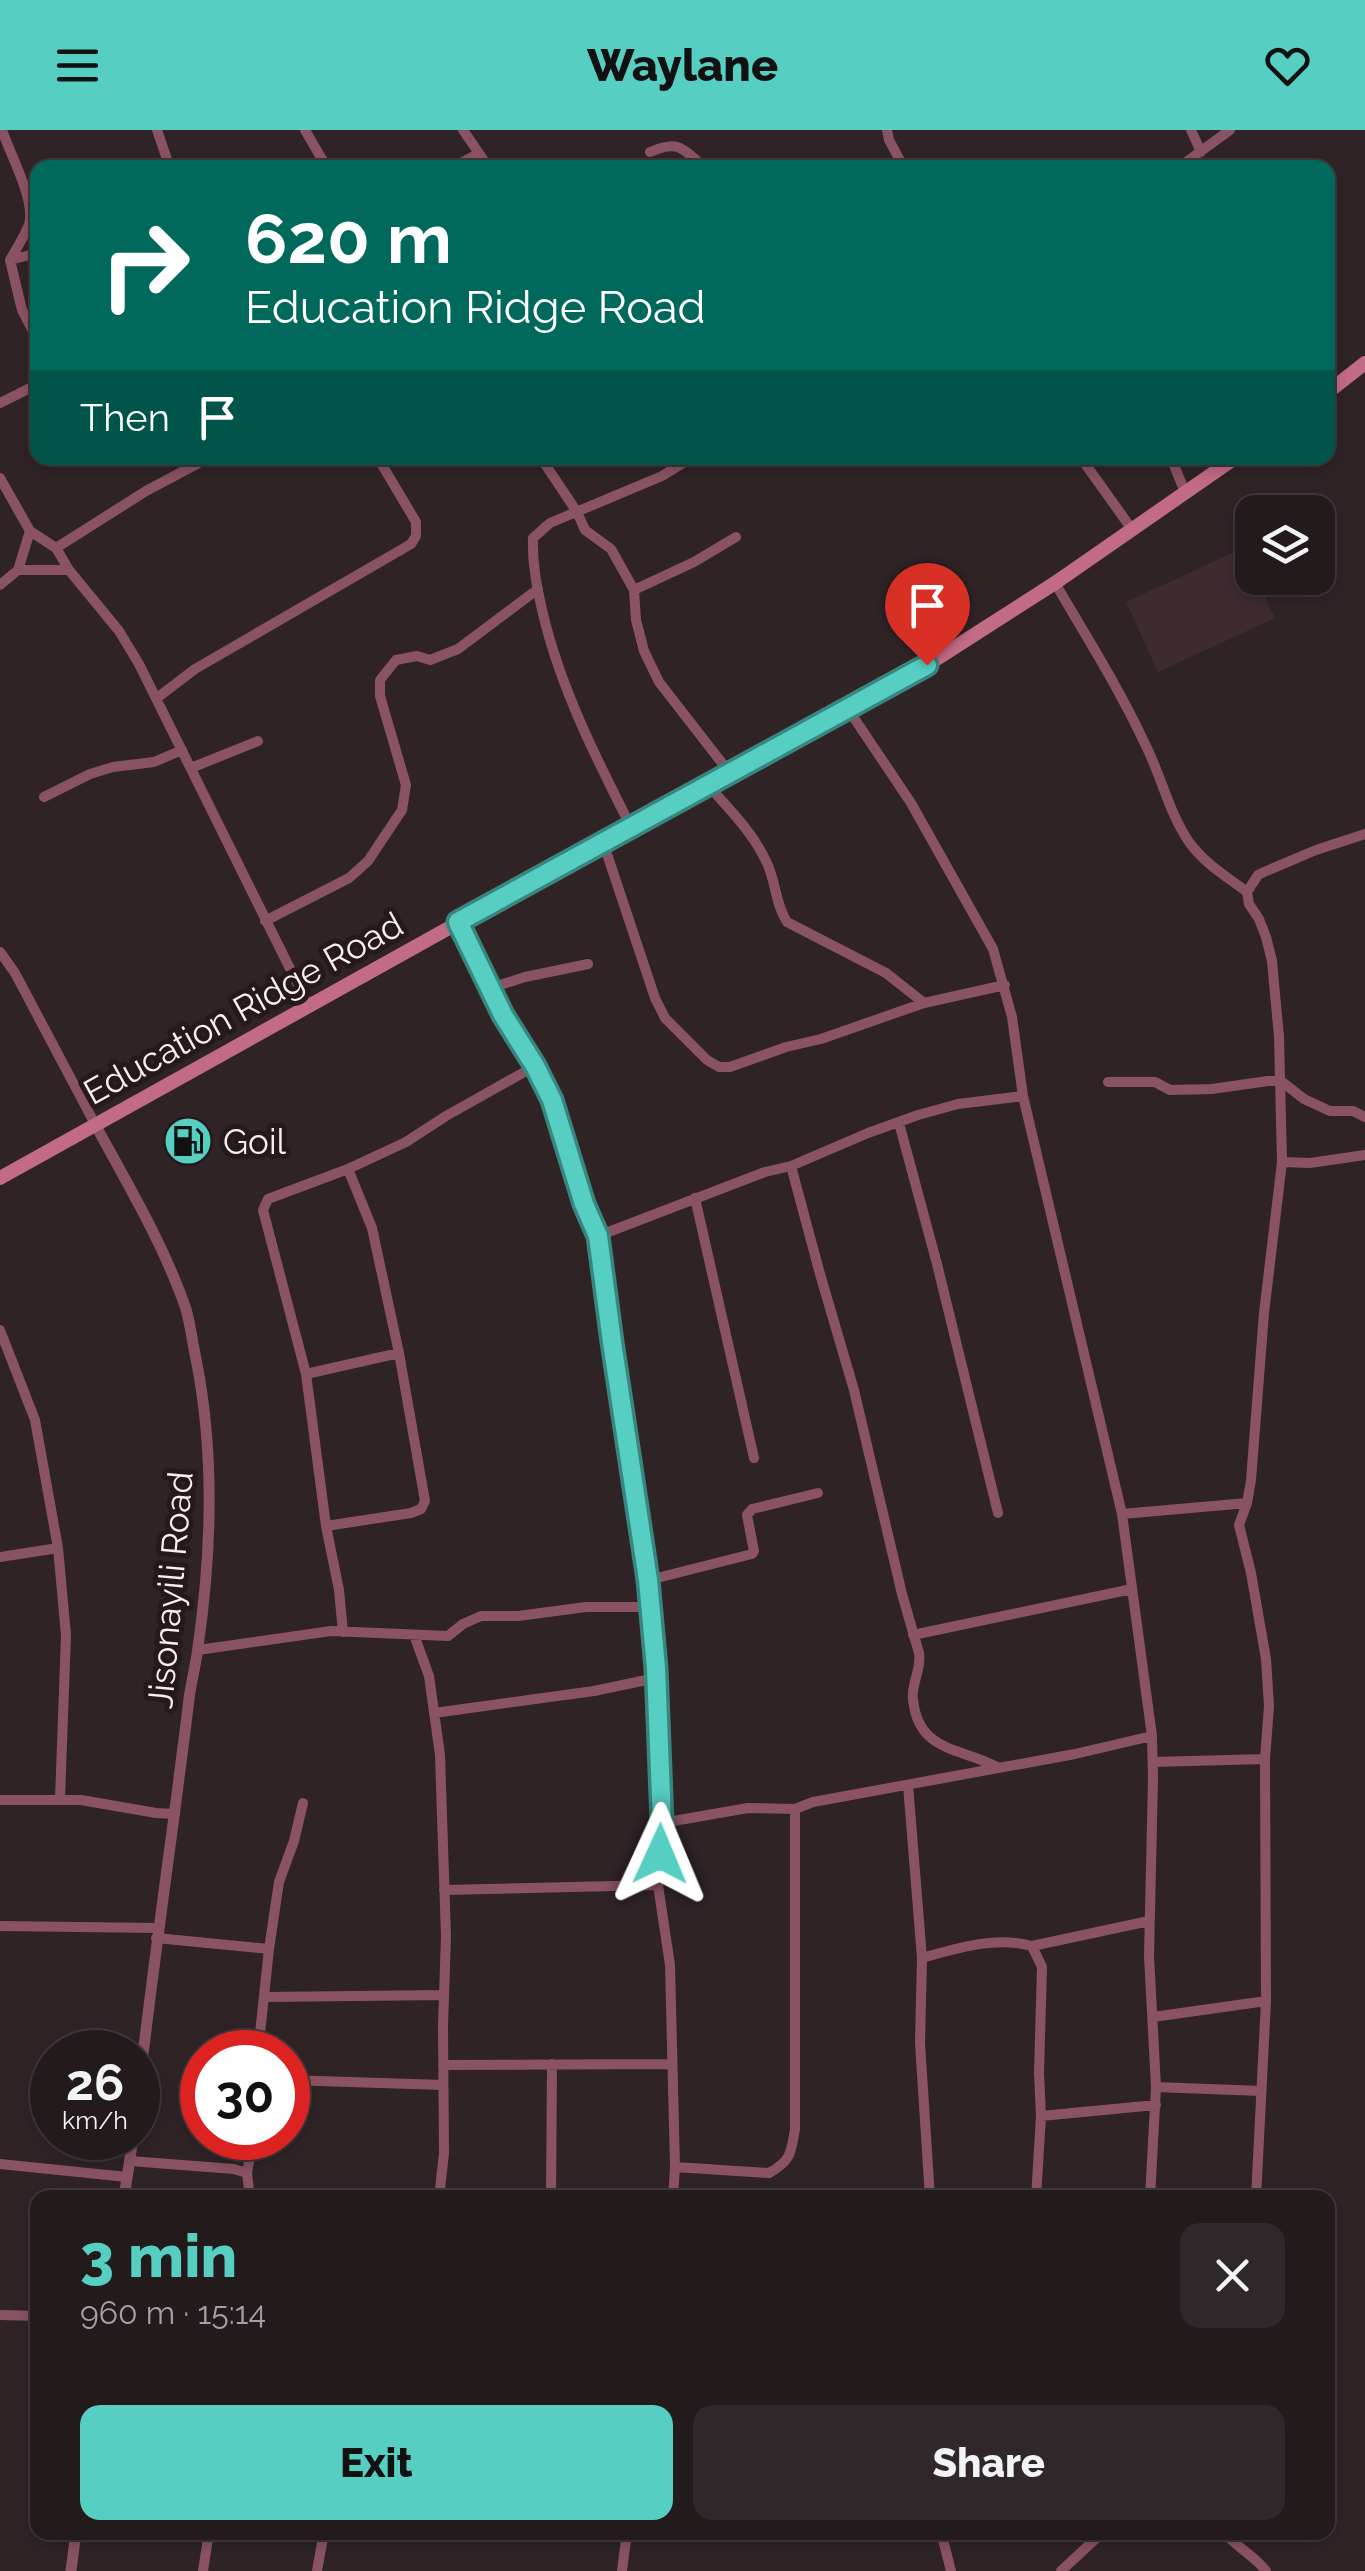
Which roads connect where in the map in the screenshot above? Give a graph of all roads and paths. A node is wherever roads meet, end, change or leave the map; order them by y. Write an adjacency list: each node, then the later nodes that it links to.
1 (2, 130): 19 (street)
2 (157, 130): 11 (street)
3 (306, 130): 12 (street)
4 (463, 130): 10 (street)
5 (887, 130): 16 (street)
6 (1191, 130): 9 (street)
7 (1230, 130): 9 (street)
8 (650, 152): 15 (street)
9 (1201, 152): 17 (street)
10 (478, 154): 13 (street); 14 (street)
11 (167, 160)
12 (323, 160)
13 (467, 160)
14 (483, 160)
15 (695, 160)
16 (900, 160)
17 (1190, 160)
18 (30, 255): 19 (street)
19 (10, 260): 20 (street)
20 (30, 326)
21 (1365, 363): 22 (main road)
22 (1335, 387)
23 (30, 388): 24 (street)
24 (0, 403)
25 (195, 465): 38 (street)
26 (382, 465): 45 (street)
27 (546, 465): 34 (street)
28 (680, 465): 34 (street)
29 (1086, 465): 35 (street)
30 (1174, 465): 33 (street)
31 (1225, 465): 33 (main road, Education Ridge Road)
32 (0, 478): 36 (street)
33 (1185, 492): 35 (main road, Education Ridge Road)
34 (578, 512): 43 (street); 44 (street)
35 (1131, 528): 41 (main road, Education Ridge Road)
36 (30, 531): 38 (street); 39 (street)
37 (736, 536): 44 (street)
38 (56, 548): 40 (street)
39 (18, 570): 40 (street); 42 (street)
40 (70, 570): 45 (street)
41 (1055, 583): 46 (main road, Education Ridge Road); 57 (street)
42 (0, 584)
43 (538, 589): 53 (street); 59 (street)
44 (634, 590): 50 (street)
45 (157, 698): 48 (street)
46 (848, 709): 50 (main road, Education Ridge Road); 63 (street)
47 (258, 740): 49 (street)
48 (182, 750): 49 (street); 52 (street)
49 (190, 768): 59 (street)
50 (728, 772): 51 (main road, Education Ridge Road)
51 (707, 784): 53 (main road, Education Ridge Road); 65 (street)
52 (44, 797)
53 (631, 827): 55 (main road, Education Ridge Road)
54 (1365, 834): 56 (street)
55 (603, 842): 60 (main road, Education Ridge Road); 65 (street)
56 (1258, 875): 57 (street); 58 (street)
57 (1235, 882): 58 (street)
58 (1247, 892): 68 (street)
59 (265, 921): 66 (street)
60 (458, 922): 64 (street); 66 (main road, Education Ridge Road)
61 (0, 952): 73 (street, Jisonayili Road)
62 (588, 964): 64 (street)
63 (1005, 985): 65 (street); 70 (street)
64 (490, 988): 67 (street)
65 (924, 1003)
66 (308, 1005): 73 (main road, Education Ridge Road)
67 (535, 1066): 77 (street); 80 (street)
68 (1281, 1081): 69 (street); 71 (street); 75 (street)
69 (1108, 1082)
70 (1023, 1096): 72 (street); 88 (street)
71 (1365, 1117)
72 (898, 1122): 76 (street); 87 (street)
73 (96, 1126): 78 (main road, Education Ridge Road); 98 (street, Jisonayili Road)
74 (1365, 1155): 75 (street)
75 (1282, 1162): 86 (street)
76 (792, 1166): 79 (street); 97 (street)
77 (348, 1169): 82 (street); 83 (street)
78 (0, 1178)
79 (695, 1198): 80 (street); 84 (street)
80 (598, 1236): 92 (street)
81 (0, 1330): 90 (street)
82 (399, 1353): 83 (street); 89 (street)
83 (306, 1374): 89 (street)
84 (754, 1458)
85 (818, 1493): 92 (street)
86 (1247, 1503): 88 (street); 102 (street)
87 (998, 1513)
88 (1122, 1514): 93 (street)
89 (326, 1526): 95 (street)
90 (58, 1548): 91 (street); 107 (street)
91 (0, 1557)
92 (648, 1580): 94 (street)
93 (1132, 1589): 97 (street); 101 (street)
94 (651, 1607): 96 (street); 99 (street)
95 (342, 1632): 96 (street); 98 (street)
96 (414, 1636): 100 (street)
97 (913, 1636): 104 (street)
98 (198, 1650): 110 (street, Jisonayili Road)
99 (656, 1678): 100 (street); 111 (street)
100 (434, 1713): 113 (street)
101 (1152, 1736): 103 (street); 104 (street)
102 (1265, 1759): 103 (street); 122 (street)
103 (1153, 1762): 114 (street)
104 (999, 1768): 105 (street)
105 (908, 1786): 109 (street); 119 (street)
106 (0, 1800): 107 (street)
107 (60, 1800): 110 (street)
108 (302, 1803): 118 (street)
109 (795, 1809): 111 (street); 138 (street)
110 (175, 1814): 116 (street, Jisonayili Road)
111 (662, 1822): 112 (street)
112 (658, 1885): 113 (street); 127 (street)
113 (444, 1890): 120 (street)
114 (1149, 1922): 117 (street); 123 (street)
115 (0, 1926): 116 (street)
116 (157, 1933): 118 (street); 124 (street, Jisonayili Road)
117 (1032, 1946): 119 (street); 134 (street)
118 (269, 1949): 121 (street)
119 (922, 1958): 146 (street)
120 (444, 1996): 121 (street); 128 (street)
121 (264, 1997): 125 (street)
122 (1266, 2001): 123 (street); 132 (street)
123 (1153, 2017): 131 (street)
124 (146, 2030)
125 (260, 2030)
126 (552, 2064): 127 (street); 128 (street); 144 (street)
127 (672, 2064): 138 (street)
128 (443, 2065): 130 (street)
129 (310, 2081): 130 (street)
130 (443, 2085): 143 (street)
131 (1156, 2087): 132 (street); 133 (street)
132 (1261, 2091): 149 (street)
133 (1156, 2105): 134 (street); 148 (street)
134 (1042, 2116): 147 (street)
135 (130, 2160): 139 (street); 140 (street)
136 (250, 2160): 139 (street)
137 (0, 2164): 140 (street)
138 (675, 2167): 145 (street)
139 (248, 2173): 142 (street)
140 (127, 2177): 141 (street)
141 (125, 2190)
142 (249, 2190)
143 (440, 2190)
144 (551, 2190)
145 (673, 2190)
146 (929, 2190)
147 (1037, 2190)
148 (1151, 2190)
149 (1256, 2190)
150 (0, 2315): 151 (street)
151 (30, 2316)
152 (75, 2540): 159 (street)
153 (208, 2540): 160 (street)
154 (323, 2540): 161 (street)
155 (626, 2540): 162 (street)
156 (943, 2540): 163 (street)
157 (1094, 2540): 164 (street)
158 (1231, 2540): 165 (street)
159 (71, 2571)
160 (204, 2571)
161 (318, 2571)
162 (622, 2571)
163 (952, 2571)
164 (1061, 2571)
165 (1266, 2571)

